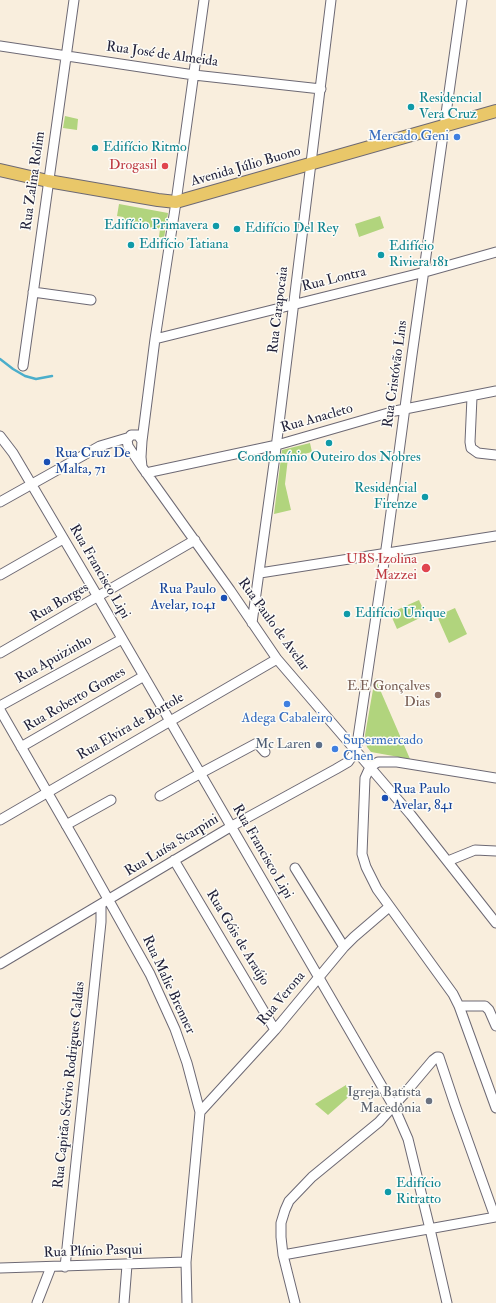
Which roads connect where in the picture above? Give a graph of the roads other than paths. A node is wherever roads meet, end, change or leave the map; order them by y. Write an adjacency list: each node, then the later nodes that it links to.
1 (74, 0): 6 (street, Rua Zalina Rolim)
2 (204, 0): 7 (street)
3 (331, 0): 8 (street, Rua Carapocaia)
4 (462, 0): 10 (street, Rua Cristóvão Lins)
5 (0, 46): 6 (street, Rua José de Almeida)
6 (67, 55): 7 (street, Rua José de Almeida); 13 (street, Rua Zalina Rolim)
7 (194, 75): 8 (street, Rua José de Almeida); 14 (street)
8 (321, 89): 11 (street, Rua Carapocaia)
9 (496, 111): 10 (main road, Avenida Júlio Buono)
10 (444, 125): 11 (main road, Avenida Júlio Buono); 16 (street, Rua Cristóvão Lins)
11 (311, 163): 14 (main road, Avenida Júlio Buono); 19 (street, Rua Carapocaia)
12 (0, 170): 13 (main road, Avenida Júlio Buono)
13 (48, 181): 14 (main road, Avenida Júlio Buono); 17 (street, Rua Zalina Rolim)
14 (176, 202): 20 (street)
15 (496, 252): 16 (street, Rua Lontra)
16 (425, 272): 19 (street, Rua Lontra); 24 (street, Rua Cristóvão Lins)
17 (33, 292): 18 (street); 21 (street, Rua Zalina Rolim)
18 (91, 300)
19 (293, 305): 20 (street, Rua Lontra); 29 (street, Rua Carapocaia)
20 (155, 339): 25 (street)
21 (23, 366)
22 (496, 392): 23 (street, Rua Anacleto)
23 (472, 397): 24 (street, Rua Anacleto); 30 (street)
24 (405, 409): 29 (street, Rua Anacleto); 37 (street, Rua Cristóvão Lins)
25 (144, 420): 27 (street); 28 (street)
26 (0, 436): 32 (street, Rua Francisco Lipi)
27 (129, 442): 28 (street); 28 (street); 31 (street, Rua Paulo de Avelar); 32 (street)
28 (142, 444): 31 (street)
29 (277, 445): 31 (street, Rua Anacleto); 38 (street, Rua Carapocaia)
30 (496, 455)
31 (144, 470): 36 (street, Rua Paulo de Avelar)
32 (31, 484): 33 (street); 35 (street, Rua Francisco Lipi)
33 (0, 502)
34 (496, 536): 37 (street)
35 (63, 539): 39 (street); 40 (street, Rua Francisco Lipi)
36 (194, 540): 40 (street, Rua Borges); 41 (street, Rua Paulo de Avelar)
37 (386, 552): 38 (street); 51 (street, Rua Cristóvão Lins)
38 (260, 573): 41 (street, Rua Carapocaia)
39 (0, 575)
40 (98, 597): 42 (street, Rua Francisco Lipi); 43 (street, Rua Borges)
41 (252, 623): 44 (street, Rua Paulo de Avelar)
42 (122, 639): 45 (street, Rua Francisco Lipi); 46 (street, Rua Apuizinho)
43 (0, 653)
44 (276, 659): 48 (street, Rua Elvira de Bortole); 51 (street, Rua Paulo de Avelar)
45 (144, 676): 48 (street, Rua Francisco Lipi); 49 (street, Rua Roberto Gomes)
46 (0, 706)
47 (0, 710): 49 (street, Rua Malie Brenner)
48 (170, 721): 53 (street, Rua Francisco Lipi); 55 (street, Rua Elvira de Bortole)
49 (20, 747): 55 (street, Rua Malie Brenner)
50 (265, 752): 53 (street)
51 (356, 752): 52 (street, Rua Paulo de Avelar); 60 (street, Rua Luísa Scarpini)
52 (370, 767): 54 (street); 63 (street, Rua Paulo de Avelar); 66 (street)
53 (201, 773): 56 (street); 60 (street, Rua Francisco Lipi)
54 (496, 778)
55 (47, 793): 58 (street, Rua Elvira de Bortole); 59 (street, Rua Malie Brenner)
56 (160, 796)
57 (111, 800): 59 (street)
58 (0, 820)
59 (66, 825): 65 (street, Rua Malie Brenner)
60 (232, 826): 62 (street, Rua Luísa Scarpini); 70 (street, Rua Francisco Lipi)
61 (496, 851): 63 (street)
62 (174, 860): 65 (street, Rua Luísa Scarpini); 73 (street, Rua Góis de Araújo)
63 (448, 861): 67 (street, Rua Paulo de Avelar)
64 (295, 868): 68 (street)
65 (105, 902): 69 (street, Rua Luísa Scarpini); 76 (street, Rua Malie Brenner); 83 (street, Rua Capitão Sérvio Rodrigues Caldas)
66 (389, 907): 68 (street, Rua Verona); 71 (street)
67 (496, 923)
68 (344, 947): 70 (street, Rua Verona)
69 (0, 964)
70 (318, 978): 73 (street, Rua Verona); 74 (street, Rua Francisco Lipi)
71 (459, 1006): 72 (street); 75 (street)
72 (496, 1026)
73 (275, 1030): 76 (street, Rua Verona)
74 (394, 1107): 77 (street); 78 (street, Rua Francisco Lipi); 79 (street)
75 (496, 1108)
76 (200, 1112): 80 (street, Rua Malie Brenner)
77 (496, 1217): 78 (street)
78 (430, 1229): 79 (street); 89 (street, Rua Francisco Lipi)
79 (284, 1255): 88 (street)
80 (186, 1262): 81 (street, Rua Plínio Pasqui); 87 (street, Rua Malie Brenner)
81 (127, 1265): 83 (street, Rua Plínio Pasqui); 86 (street)
82 (51, 1267): 83 (street, Rua Plínio Pasqui); 84 (street, Rua Plínio Pasqui); 85 (street)
83 (65, 1267)
84 (0, 1268)
85 (37, 1303)
86 (124, 1303)
87 (187, 1303)
88 (295, 1303)
89 (447, 1303)

